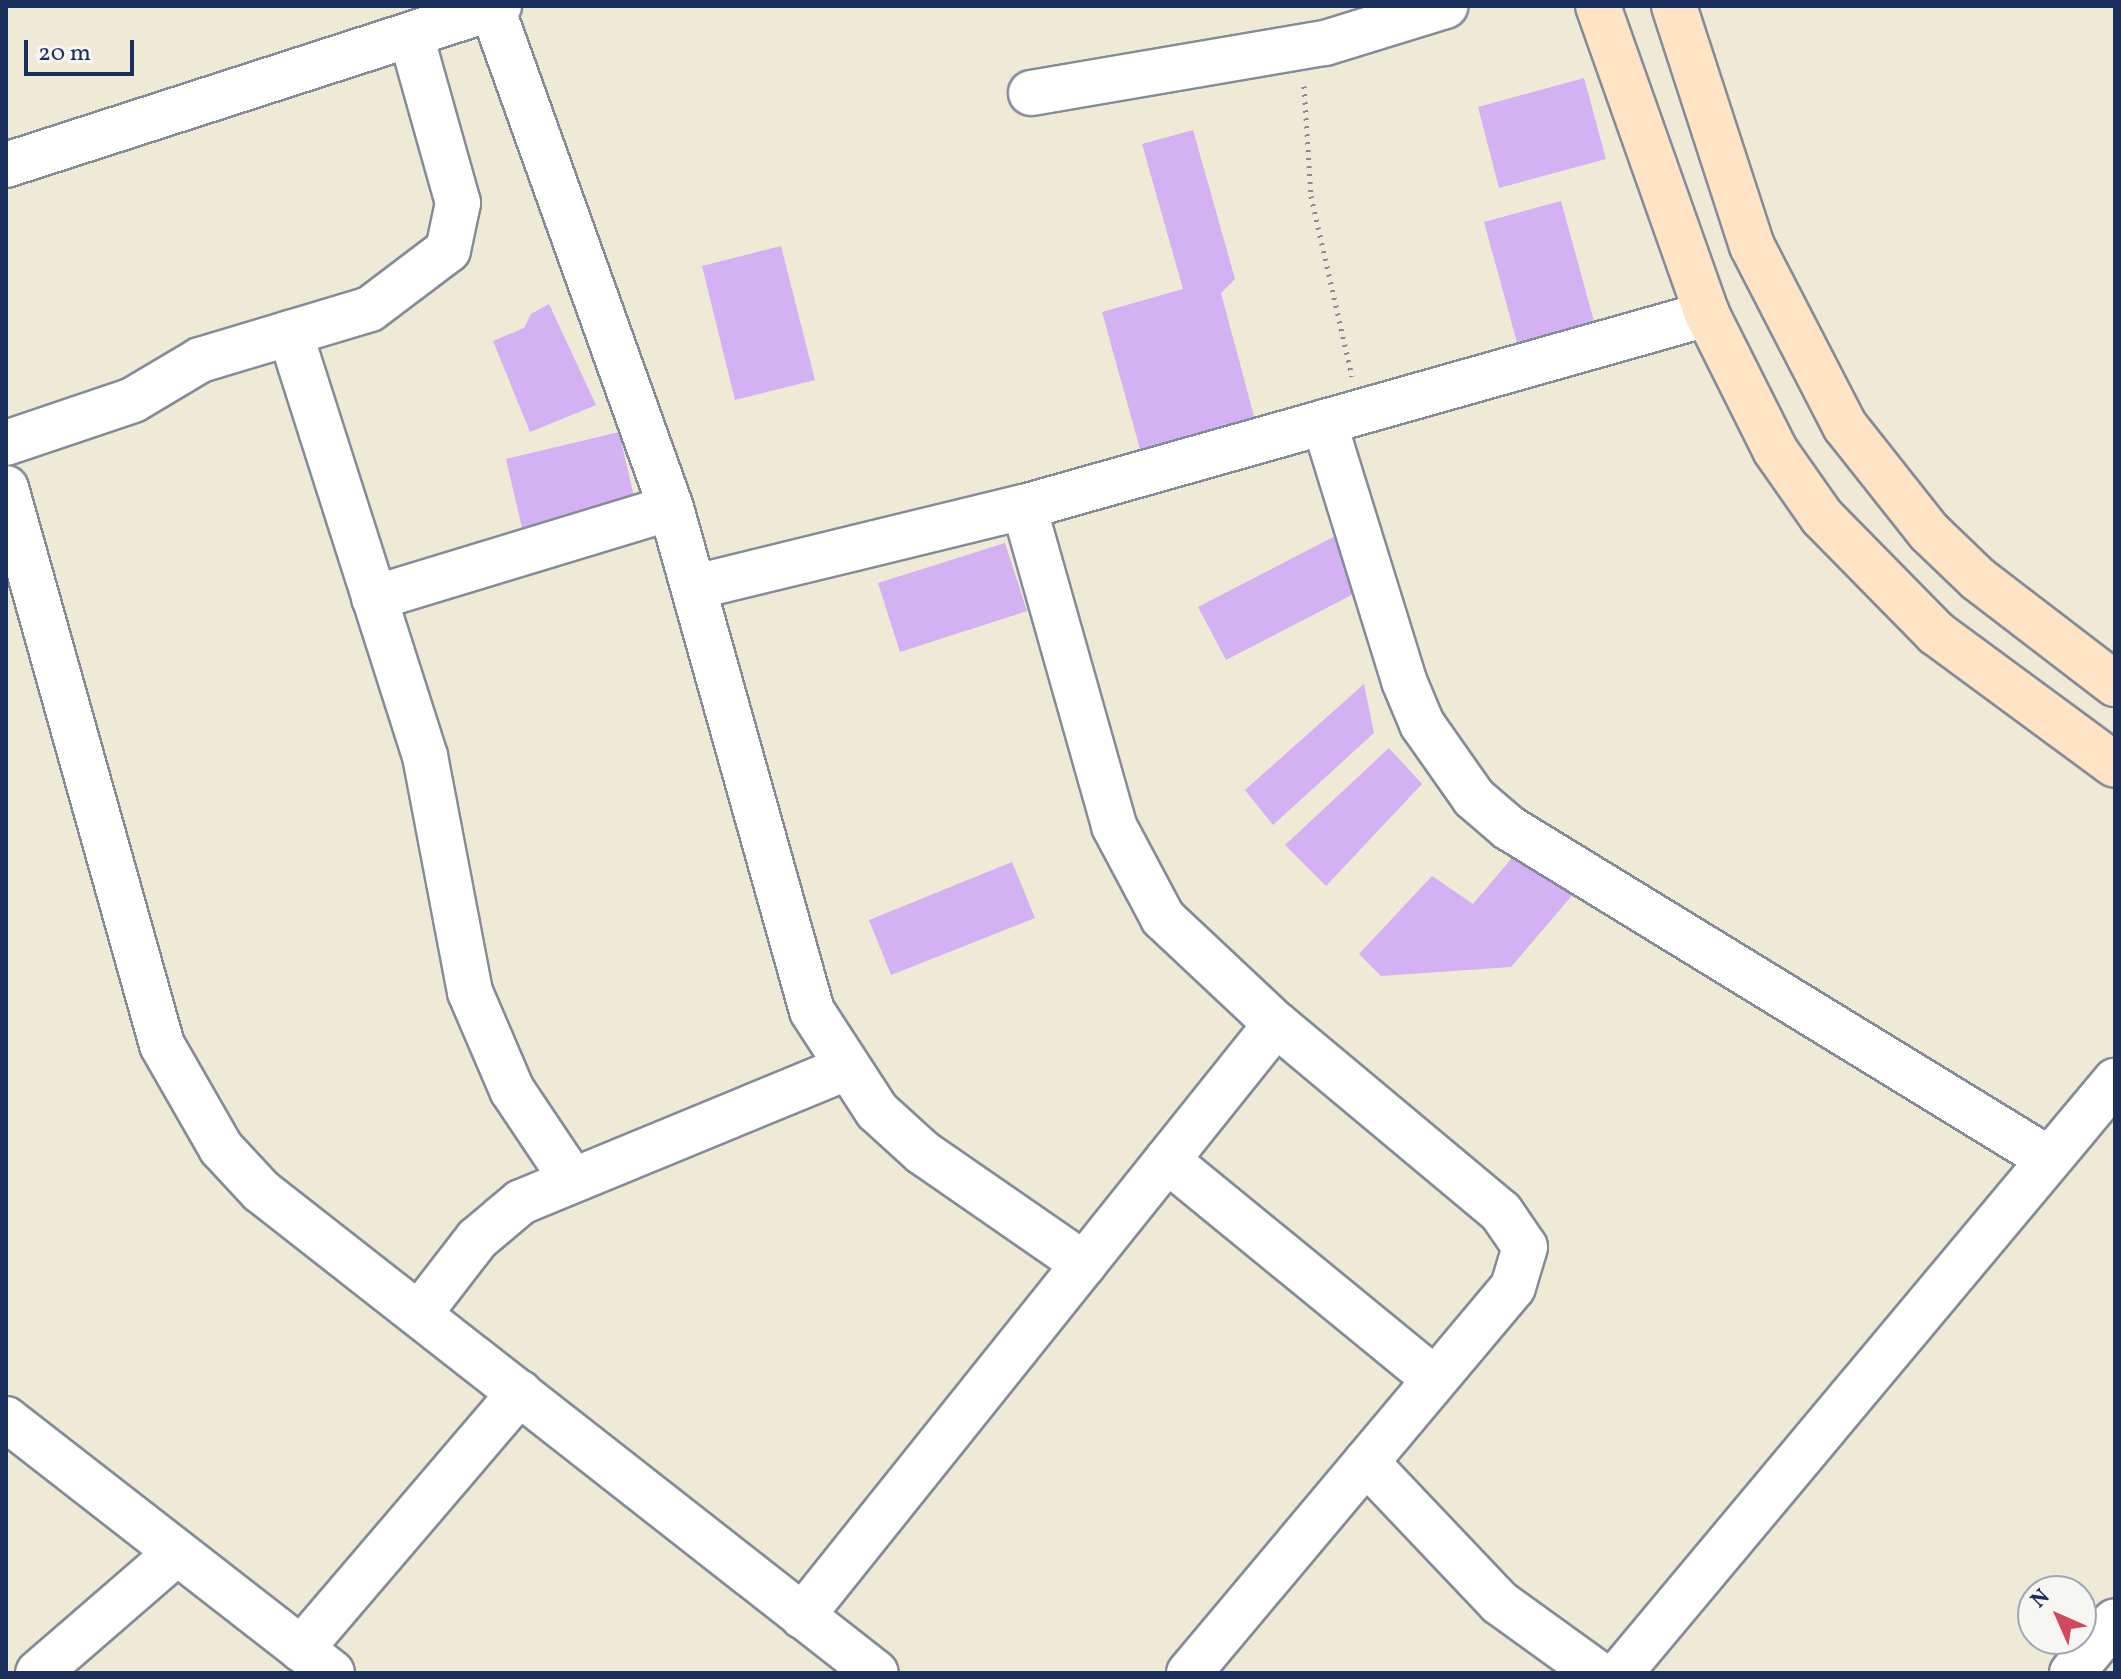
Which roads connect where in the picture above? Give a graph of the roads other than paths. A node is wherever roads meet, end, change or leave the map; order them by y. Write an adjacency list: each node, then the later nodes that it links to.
1 (1445, 6): 6 (street)
2 (1598, 6): 8 (street)
3 (1674, 6): 17 (street)
4 (496, 7): 5 (street); 14 (street)
5 (411, 36): 7 (street); 9 (street)
6 (1031, 93)
7 (6, 165)
8 (1707, 314): 10 (street); 18 (street)
9 (290, 333): 11 (street); 16 (street)
10 (1342, 416): 13 (street); 22 (street)
11 (6, 443)
12 (6, 488): 26 (street)
13 (1024, 507): 15 (street); 19 (street)
14 (671, 508): 15 (street); 16 (street)
15 (695, 587): 20 (street)
16 (374, 598): 24 (street)
17 (2115, 684)
18 (2115, 765)
19 (1276, 1024): 23 (street); 27 (street)
20 (843, 1069): 24 (street); 25 (street)
21 (2115, 1081): 22 (street)
22 (2049, 1159): 39 (street)
23 (1167, 1160): 25 (street); 27 (street)
24 (571, 1178): 26 (street)
25 (1084, 1264): 32 (street)
26 (419, 1314): 28 (street)
27 (1435, 1379): 30 (street)
28 (520, 1393): 32 (street); 34 (street)
29 (6, 1419): 31 (street)
30 (1366, 1462): 37 (street); 38 (street)
31 (174, 1555): 34 (street); 35 (street)
32 (802, 1616): 36 (street)
33 (2114, 1624): 40 (street)
34 (316, 1661)
35 (38, 1673)
36 (876, 1673)
37 (1189, 1673)
38 (1597, 1673)
39 (1620, 1673)
40 (2072, 1673)

